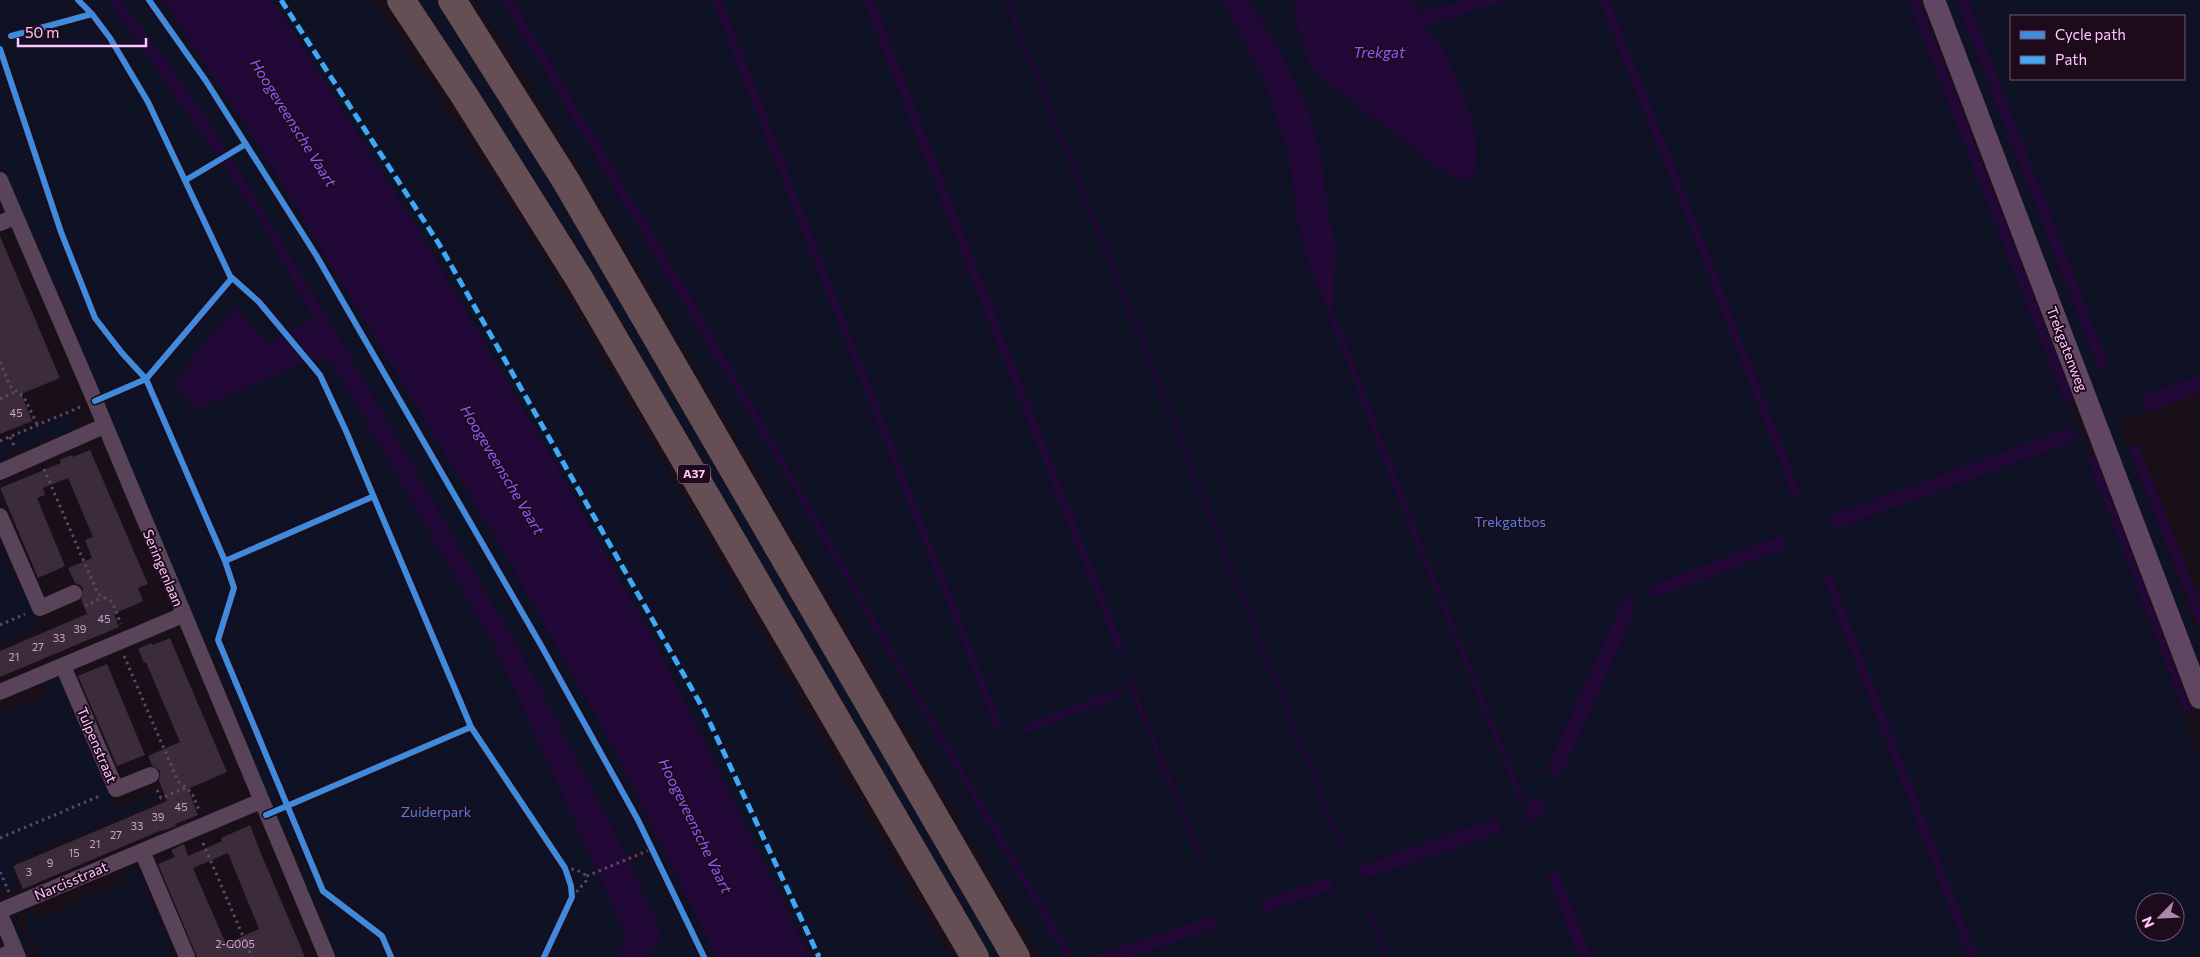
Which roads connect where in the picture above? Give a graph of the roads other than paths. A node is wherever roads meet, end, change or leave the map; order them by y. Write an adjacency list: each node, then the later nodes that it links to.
1 (401, 0): 22 (highway, A37)
2 (452, 0): 23 (highway, A37)
3 (1934, 0): 13 (street, Trekgatenweg)
4 (0, 180): 5 (street, Seringenlaan)
5 (8, 220): 6 (street, Seringenlaan)
6 (104, 426): 7 (street); 10 (street, Seringenlaan)
7 (0, 472)
8 (0, 516): 9 (street)
9 (74, 594)
10 (183, 615): 11 (street); 15 (street, Seringenlaan)
11 (63, 666): 12 (street); 14 (street, Tulpenstraat)
12 (0, 692)
13 (2200, 698)
14 (150, 775)
15 (261, 802): 16 (street, Narcisstraat); 21 (street, Seringenlaan)
16 (142, 851): 17 (street, Narcisstraat); 20 (street)
17 (0, 913): 18 (street)
18 (17, 953): 19 (street)
19 (0, 956)
20 (187, 957)
21 (327, 957)
22 (975, 957)
23 (1016, 957)

